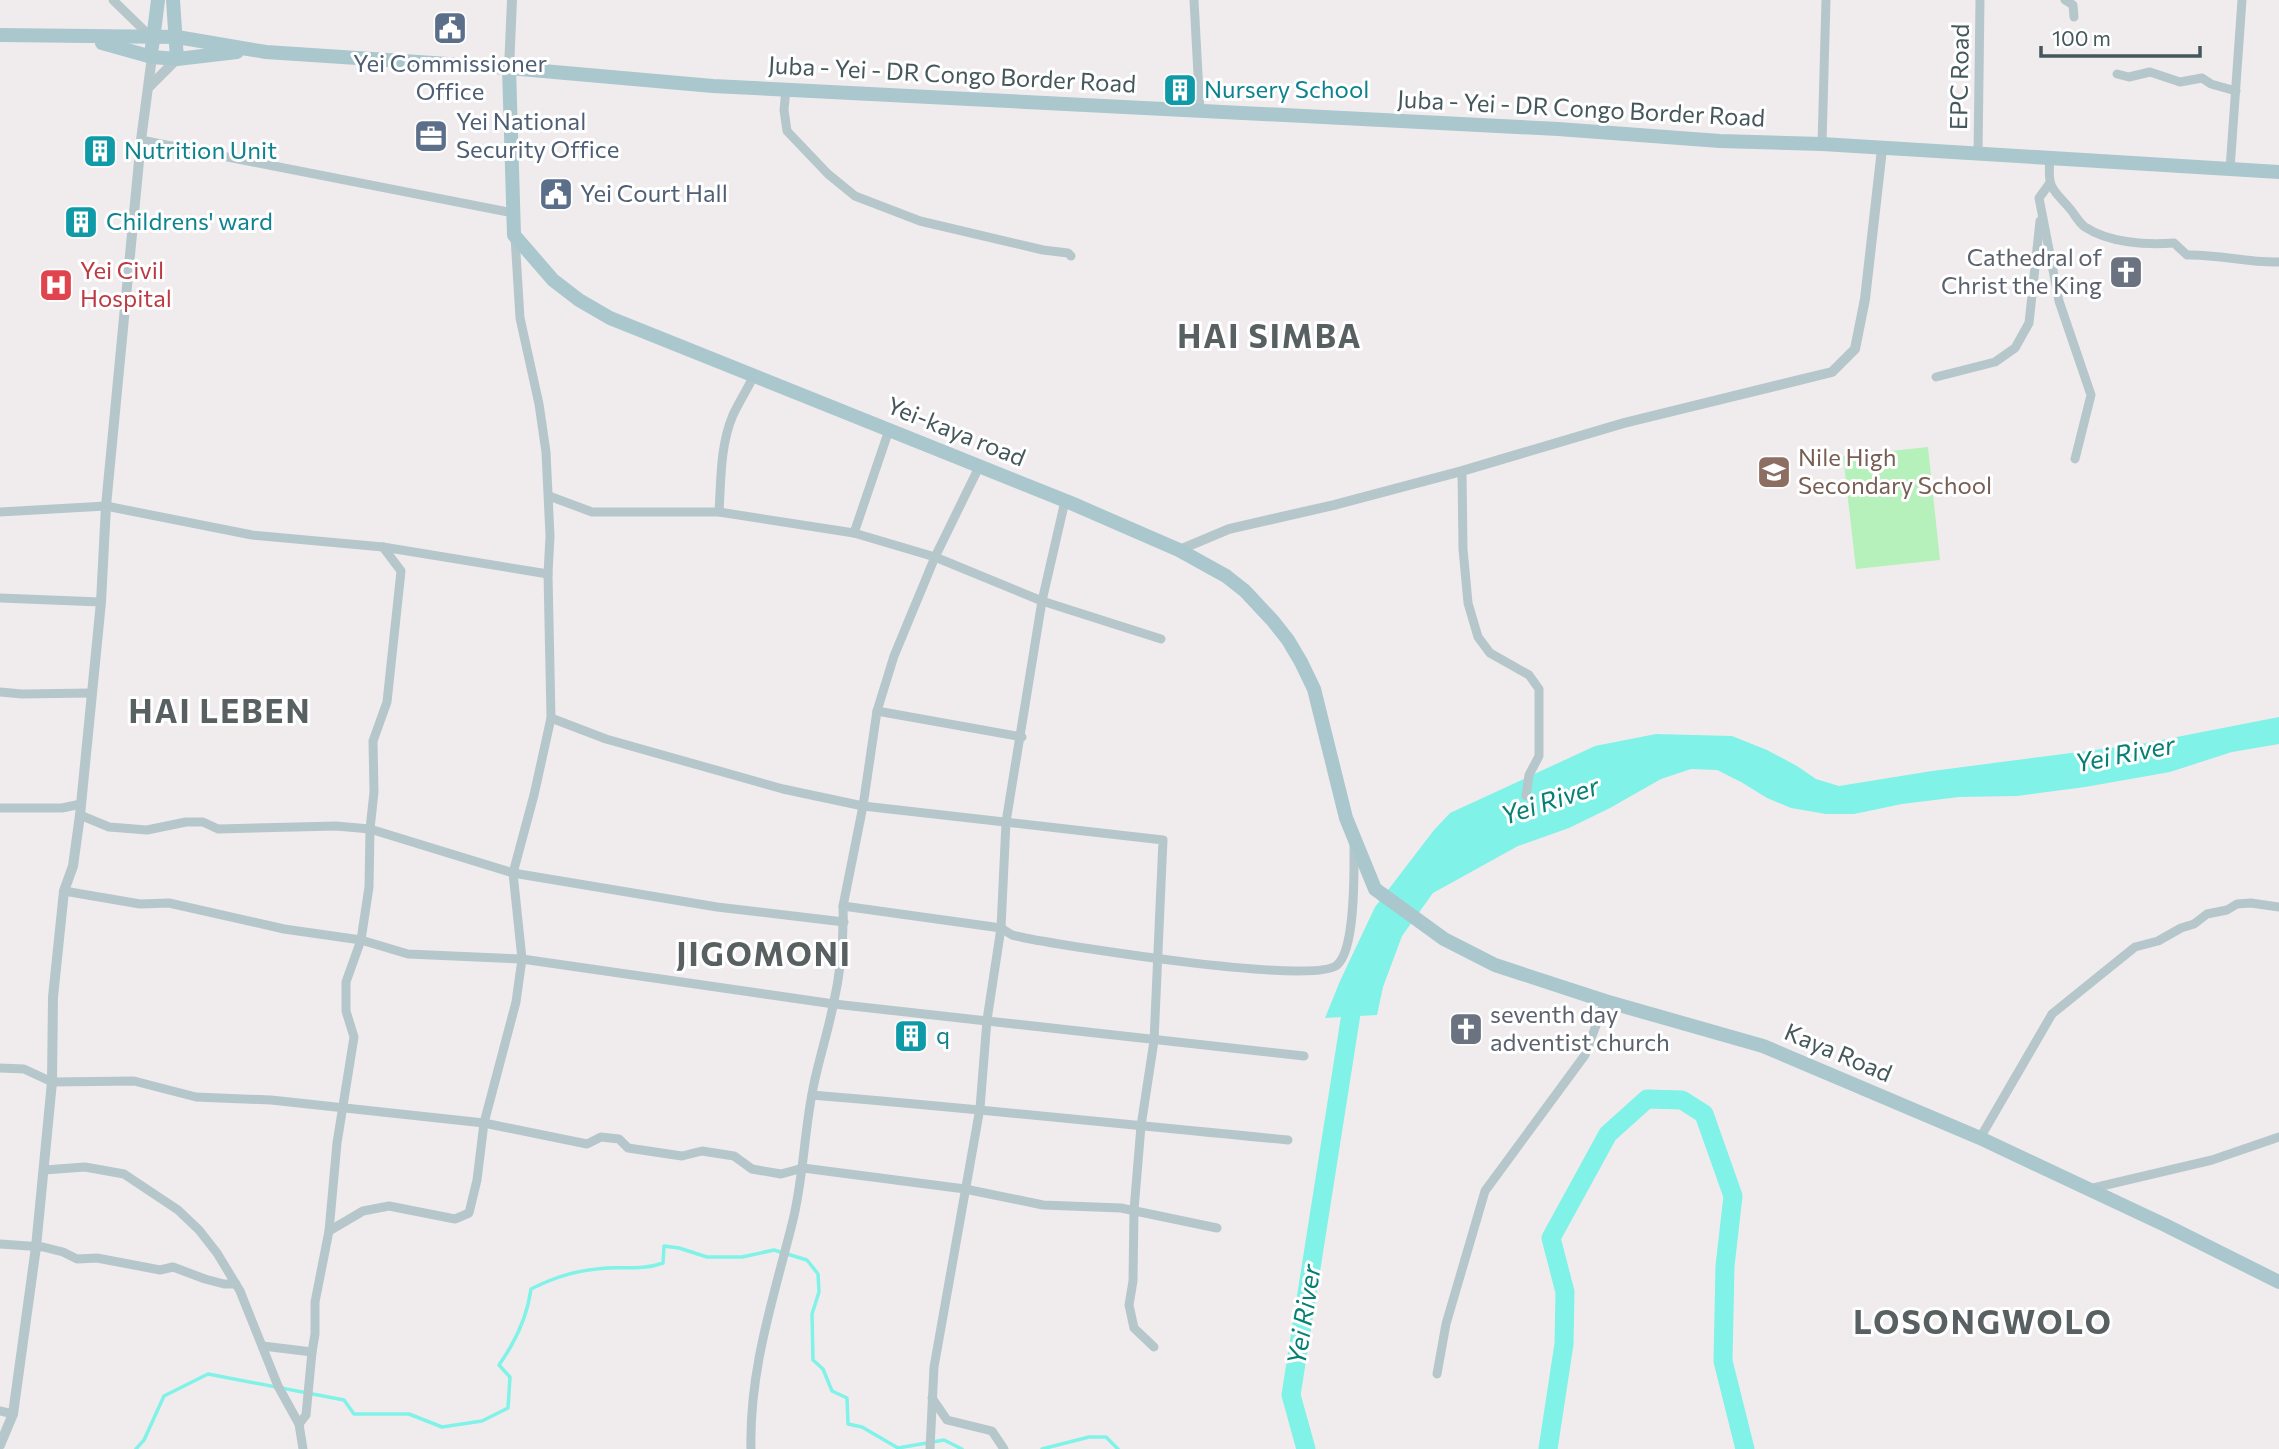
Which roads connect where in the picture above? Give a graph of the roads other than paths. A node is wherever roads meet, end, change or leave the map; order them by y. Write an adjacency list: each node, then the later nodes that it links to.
1 (113, 0): 12 (street)
2 (158, 0): 12 (main road)
3 (173, 0): 13 (main road)
4 (512, 0): 18 (street)
5 (1194, 0): 23 (street)
6 (1826, 0): 25 (street)
7 (1980, 0): 27 (street, EPC Road)
8 (2065, 0): 10 (street)
9 (2242, 0): 22 (street)
10 (2074, 17)
11 (0, 35): 14 (main road, Juba - Yei - DR Congo Border Road)
12 (152, 37): 13 (main road, Juba - Yei - DR Congo Border Road); 14 (main road, Juba - Yei - DR Congo Border Road); 16 (main road)
13 (177, 37): 15 (main road, Juba - Yei - DR Congo Border Road); 17 (main road)
14 (85, 38): 16 (main road, Juba - Yei - DR Congo Border Road)
15 (252, 51): 17 (main road, Juba - Yei - DR Congo Border Road); 18 (main road, Juba - Yei - DR Congo Border Road)
16 (152, 57): 17 (main road, Juba - Yei - DR Congo Border Road); 20 (street)
17 (177, 59): 20 (street)
18 (509, 68): 21 (main road, Juba - Yei - DR Congo Border Road); 33 (main road)
19 (2117, 74): 22 (street)
20 (149, 87): 24 (street)
21 (786, 89): 23 (main road, Juba - Yei - DR Congo Border Road); 35 (street)
22 (2236, 91): 29 (street)
23 (1200, 112): 25 (main road, Juba - Yei - DR Congo Border Road)
24 (141, 140): 33 (street); 45 (street)
25 (1822, 144): 26 (main road, Juba - Yei - DR Congo Border Road)
26 (1882, 149): 27 (main road, Juba - Yei - DR Congo Border Road); 42 (street)
27 (1978, 154): 28 (main road, Juba - Yei - DR Congo Border Road)
28 (2050, 158): 29 (main road, Juba - Yei - DR Congo Border Road); 31 (street)
29 (2230, 169): 30 (main road, Juba - Yei - DR Congo Border Road)
30 (2279, 172)
31 (2050, 183): 32 (street); 36 (street)
32 (2041, 212): 38 (street); 40 (street)
33 (513, 213): 34 (main road)
34 (514, 235): 37 (main road, Yei-kaya road); 43 (street)
35 (1071, 256)
36 (2279, 262)
37 (753, 377): 39 (main road, Yei-kaya road); 46 (street)
38 (1936, 377)
39 (889, 430): 41 (main road, Yei-kaya road); 48 (street)
40 (2074, 459)
41 (980, 466): 44 (main road, Yei-kaya road); 51 (street)
42 (1462, 471): 50 (street); 62 (street)
43 (549, 496): 46 (street); 52 (street)
44 (1065, 501): 50 (main road, Yei-kaya road); 54 (street)
45 (106, 506): 47 (street); 49 (street); 55 (street)
46 (719, 512): 48 (street)
47 (3, 515)
48 (854, 533): 51 (street)
49 (383, 547): 52 (street); 67 (street)
50 (1180, 550): 68 (main road, Yei-kaya road)
51 (935, 557): 54 (street); 59 (street)
52 (548, 574): 60 (street)
53 (0, 598): 55 (street)
54 (1042, 601): 56 (street); 61 (street)
55 (101, 602): 58 (street)
56 (1161, 639)
57 (0, 692): 58 (street)
58 (91, 693): 65 (street)
59 (877, 711): 61 (street); 63 (street)
60 (551, 718): 63 (street); 69 (street)
61 (1022, 737): 66 (street)
62 (1526, 796)
63 (863, 806): 66 (street); 72 (street)
64 (0, 808): 65 (street)
65 (80, 809): 67 (street); 71 (street)
66 (1006, 822): 75 (street); 78 (street)
67 (370, 829): 69 (street); 76 (street)
68 (1354, 843): 70 (main road, Yei-kaya road); 78 (street)
69 (513, 873): 74 (street); 77 (street)
70 (1374, 889): 79 (main road, Kaya Road)
71 (64, 891): 76 (street); 85 (street)
72 (843, 906): 74 (street); 75 (street)
73 (2279, 907): 92 (street)
74 (844, 922): 80 (street)
75 (1001, 928): 78 (street); 81 (street)
76 (361, 940): 77 (street); 88 (street)
77 (522, 958): 80 (street); 89 (street)
78 (1159, 959): 82 (street)
79 (1605, 1000): 92 (main road, Kaya Road); 108 (street)
80 (834, 1004): 81 (street); 86 (street)
81 (987, 1020): 82 (street); 87 (street)
82 (1154, 1041): 83 (street); 90 (street)
83 (1304, 1056)
84 (0, 1068): 85 (street)
85 (52, 1082): 88 (street); 95 (street)
86 (811, 1095): 87 (street); 94 (street)
87 (980, 1108): 90 (street); 96 (street)
88 (344, 1109): 89 (street); 100 (street)
89 (484, 1123): 94 (street); 100 (street)
90 (1141, 1126): 93 (street); 98 (street)
91 (2279, 1137): 97 (street)
92 (1980, 1138): 97 (main road, Kaya Road)
93 (1288, 1140)
94 (803, 1168): 96 (street); 115 (street)
95 (44, 1170): 102 (street); 104 (street)
96 (965, 1189): 98 (street); 109 (street)
97 (2089, 1189): 103 (main road, Kaya Road)
98 (1134, 1210): 99 (street); 106 (street)
99 (1217, 1228)
100 (329, 1231): 107 (street)
101 (0, 1244): 102 (street)
102 (36, 1247): 104 (street); 111 (street)
103 (2279, 1282)
104 (236, 1284): 105 (street)
105 (263, 1346): 107 (street); 112 (street)
106 (1154, 1347)
107 (312, 1352): 112 (street)
108 (1437, 1374)
109 (932, 1398): 116 (street); 117 (street)
110 (0, 1411): 111 (street)
111 (13, 1414): 113 (street)
112 (299, 1424): 114 (street)
113 (0, 1445)
114 (303, 1449)
115 (751, 1449)
116 (930, 1449)
117 (1004, 1449)

